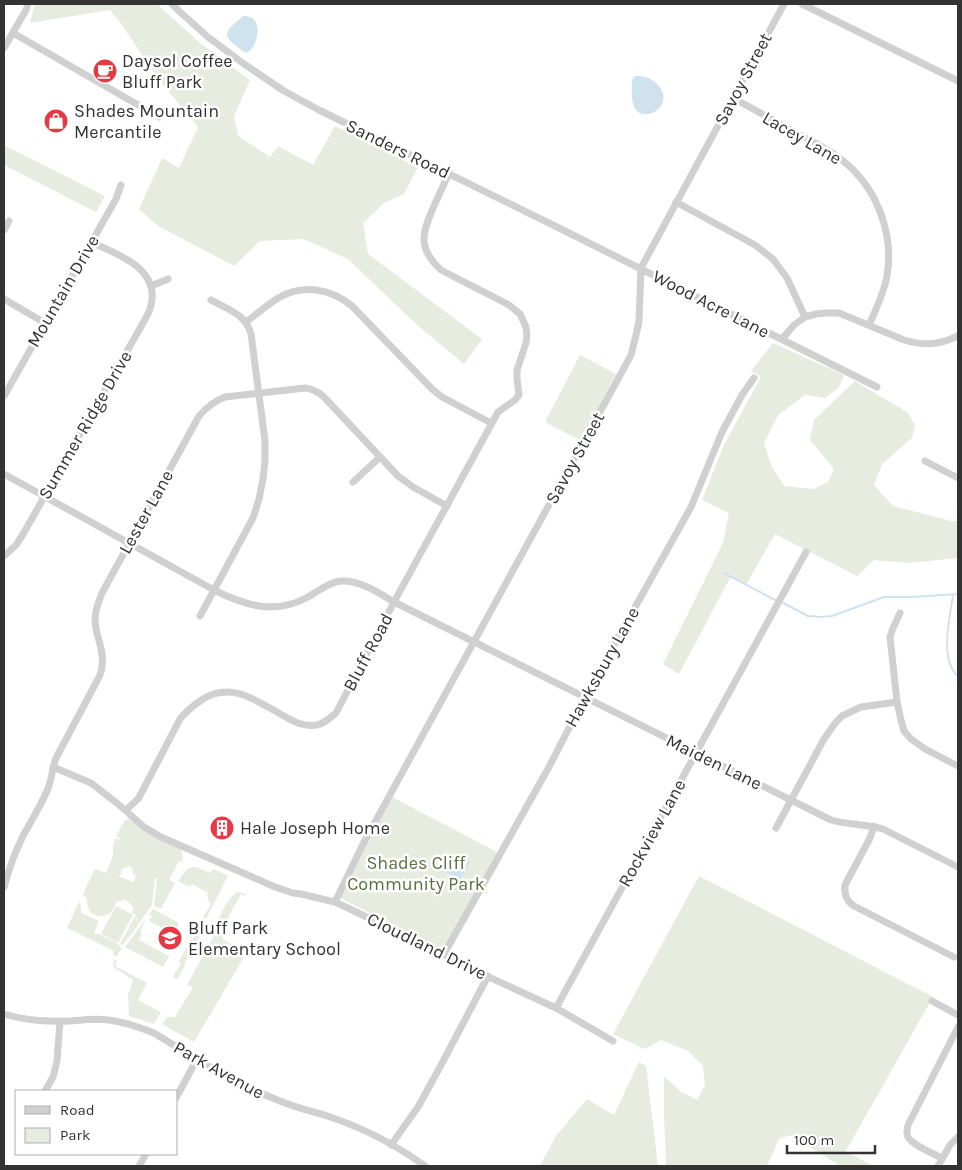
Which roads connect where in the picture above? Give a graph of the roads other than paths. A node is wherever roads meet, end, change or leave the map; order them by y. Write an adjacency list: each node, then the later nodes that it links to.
1 (28, 4): 5 (street)
2 (172, 4): 10 (street, Sanders Road)
3 (784, 4): 8 (street, Savoy Street)
4 (802, 4): 7 (street)
5 (13, 33): 6 (street); 9 (street)
6 (4, 48)
7 (958, 81)
8 (733, 98): 12 (street, Savoy Street); 24 (street, Lacey Lane)
9 (160, 117)
10 (449, 174): 16 (street, Sanders Road); 31 (street, Bluff Road)
11 (121, 185): 15 (street, Mountain Drive)
12 (676, 202): 16 (street, Savoy Street); 21 (street)
13 (9, 221): 14 (street)
14 (4, 230)
15 (92, 242): 18 (street); 23 (street, Mountain Drive)
16 (641, 268): 26 (street, Wood Acre Lane); 46 (street, Savoy Street)
17 (168, 280): 18 (street)
18 (151, 286): 37 (street, Summer Ridge Drive)
19 (4, 299): 23 (street)
20 (210, 300): 22 (street)
21 (805, 317): 24 (street); 26 (street)
22 (246, 322): 29 (street); 31 (street)
23 (45, 323): 30 (street, Mountain Drive)
24 (869, 326): 25 (street)
25 (958, 336)
26 (782, 339): 28 (street, Wood Acre Lane)
27 (754, 378): 47 (street, Hawksbury Lane)
28 (878, 387)
29 (259, 392): 32 (street, Lester Lane); 39 (street, Lester Lane); 42 (street)
30 (4, 396)
31 (491, 423): 38 (street, Bluff Road)
32 (380, 457): 36 (street); 38 (street, Lester Lane)
33 (925, 461): 35 (street)
34 (4, 474): 37 (street, Maiden Lane)
35 (958, 478)
36 (353, 482)
37 (44, 496): 39 (street, Maiden Lane); 41 (street, Summer Ridge Drive)
38 (446, 506): 43 (street, Bluff Road)
39 (129, 543): 42 (street, Maiden Lane); 51 (street, Lester Lane)
40 (806, 552): 49 (street, Rockview Lane)
41 (4, 556)
42 (214, 590): 43 (street, Maiden Lane); 45 (street)
43 (394, 602): 46 (street, Maiden Lane); 53 (street, Bluff Road)
44 (900, 613): 48 (street)
45 (200, 616)
46 (475, 642): 47 (street, Maiden Lane); 58 (street, Savoy Street)
47 (585, 698): 49 (street, Maiden Lane); 59 (street, Hawksbury Lane)
48 (897, 702): 50 (street); 52 (street)
49 (696, 753): 52 (street, Maiden Lane); 63 (street, Rockview Lane)
50 (958, 766)
51 (53, 767): 53 (street, Cloudland Drive); 57 (street, Lester Lane)
52 (791, 800): 54 (street, Maiden Lane); 55 (street)
53 (126, 810): 58 (street, Cloudland Drive)
54 (874, 826): 56 (street, Maiden Lane); 60 (street)
55 (776, 828)
56 (958, 867)
57 (4, 887)
58 (334, 902): 59 (street, Cloudland Drive)
59 (444, 954): 61 (street, Cloudland Drive)
60 (954, 957)
61 (488, 976): 63 (street, Cloudland Drive); 73 (street)
62 (932, 1002): 65 (street)
63 (556, 1008): 68 (street, Cloudland Drive)
64 (4, 1014): 66 (street, Park Avenue)
65 (958, 1015)
66 (60, 1022): 69 (street, Park Avenue); 70 (street)
67 (958, 1028): 75 (street)
68 (613, 1041)
69 (197, 1059): 71 (street); 73 (street, Park Avenue)
70 (46, 1090)
71 (178, 1094)
72 (958, 1137): 75 (street)
73 (391, 1145): 77 (street, Park Avenue)
74 (145, 1155): 76 (street)
75 (942, 1158): 78 (street)
76 (139, 1166)
77 (425, 1166)
78 (938, 1166)

